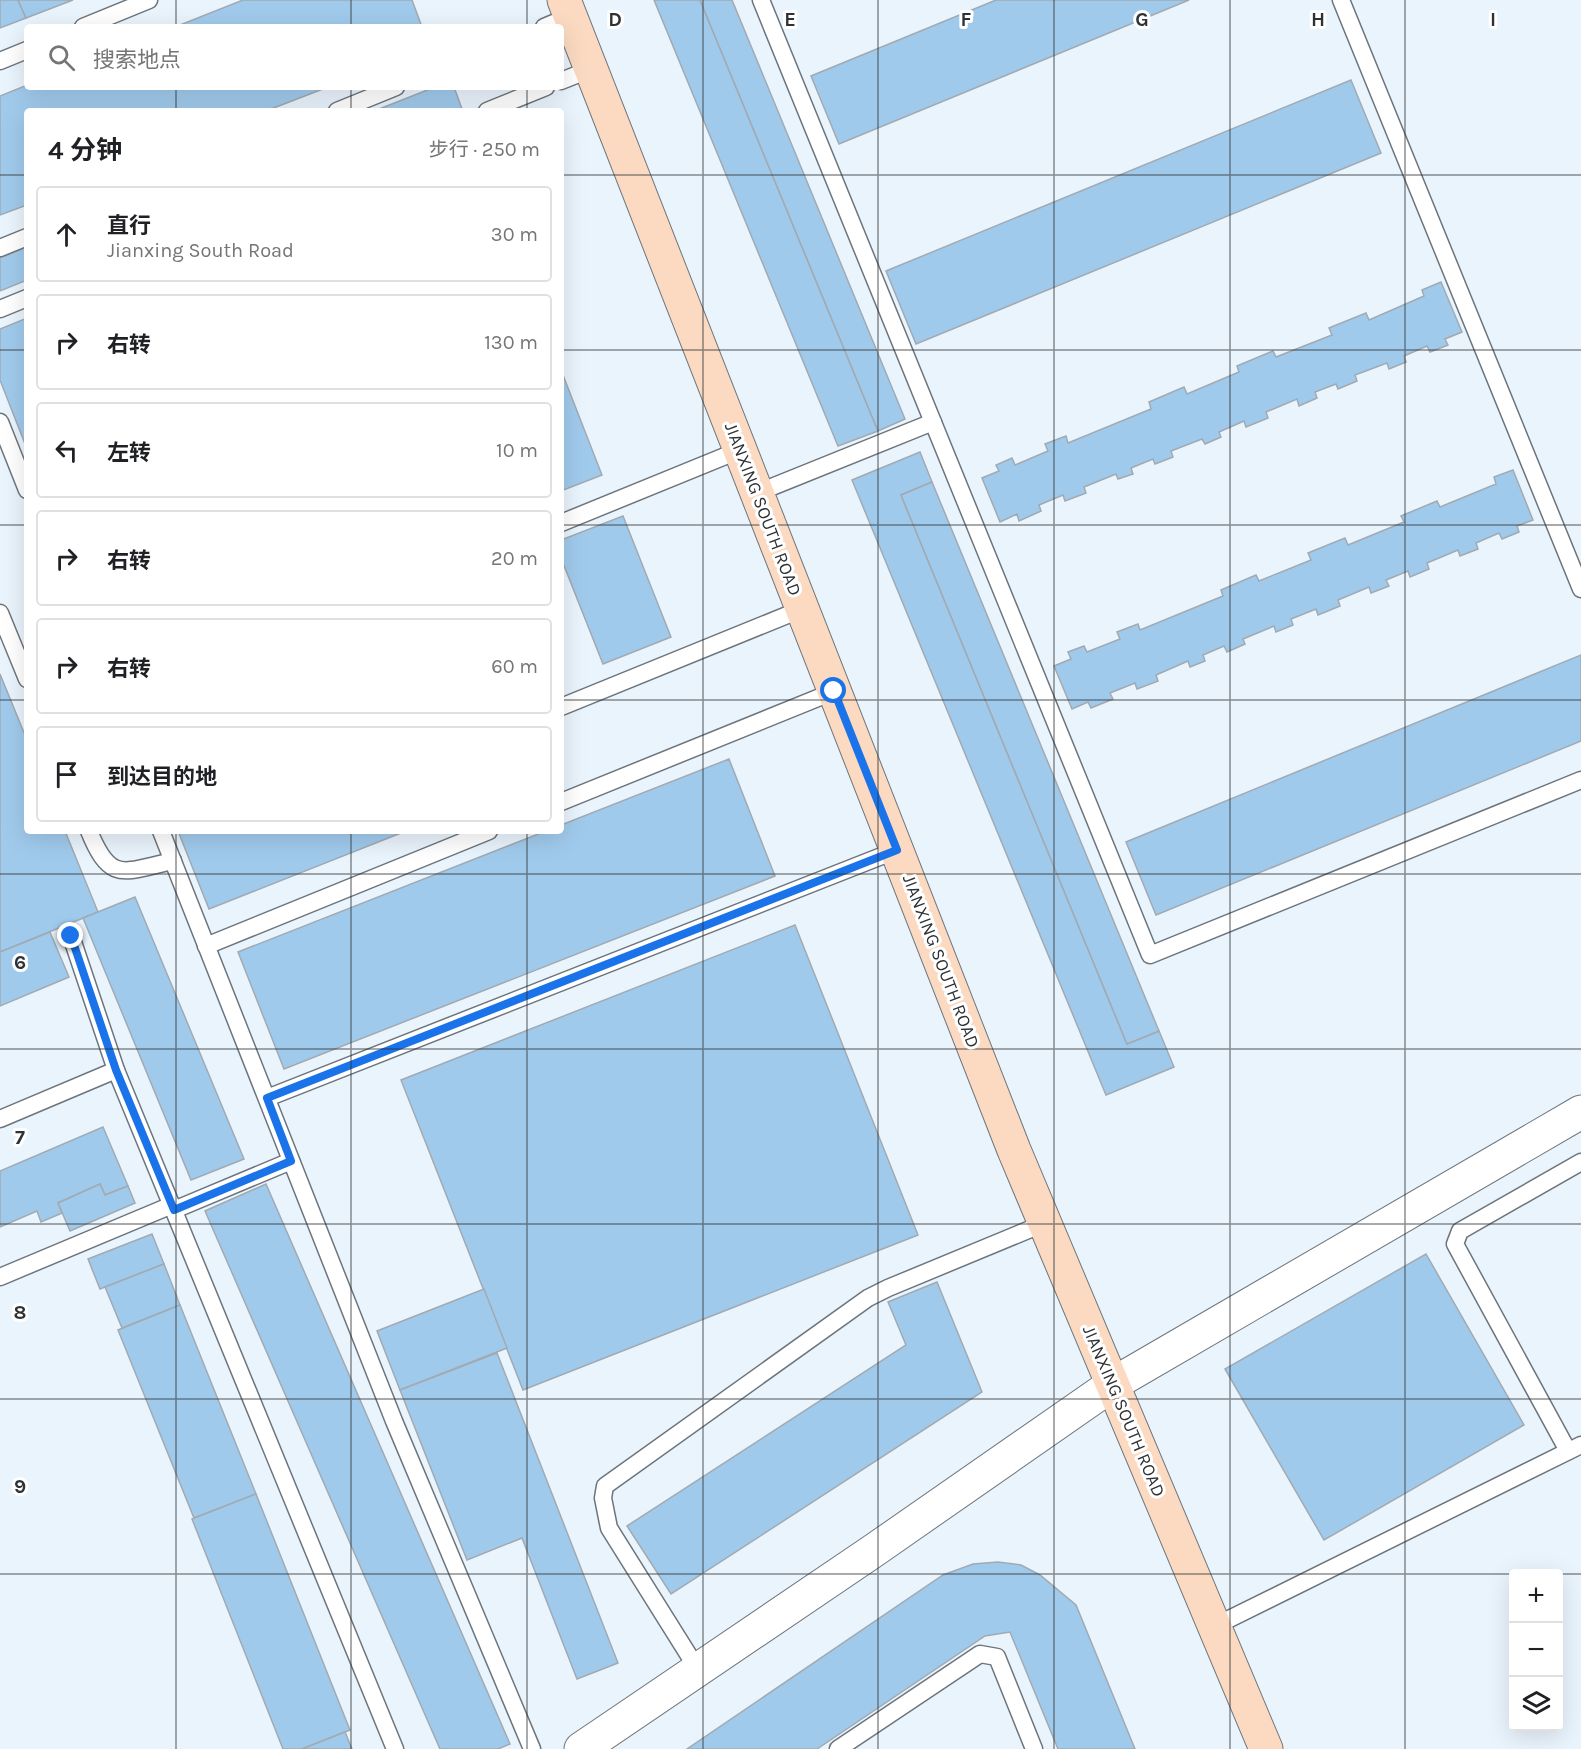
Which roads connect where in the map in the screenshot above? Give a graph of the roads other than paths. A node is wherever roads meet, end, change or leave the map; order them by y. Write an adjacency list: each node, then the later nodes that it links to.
1 (149, 0): 4 (lane)
2 (761, 0): 18 (lane)
3 (1341, 0): 23 (lane)
4 (90, 24)
5 (564, 32): 8 (street, JIANXING SOUTH ROAD)
6 (24, 51): 7 (lane)
7 (0, 61)
8 (576, 75): 19 (street, JIANXING SOUTH ROAD)
9 (389, 90): 11 (lane)
10 (539, 90): 12 (lane)
11 (345, 108)
12 (494, 108)
13 (24, 238): 14 (lane)
14 (0, 248)
15 (24, 299): 16 (lane)
16 (0, 309)
17 (0, 422): 20 (lane)
18 (933, 422): 21 (lane); 29 (lane)
19 (740, 450): 21 (street, JIANXING SOUTH ROAD); 22 (lane)
20 (24, 482)
21 (757, 493): 24 (street, JIANXING SOUTH ROAD)
22 (564, 522)
23 (1581, 589)
24 (802, 609): 27 (street, JIANXING SOUTH ROAD); 28 (lane)
25 (0, 613): 26 (lane)
26 (24, 672)
27 (834, 691): 30 (lane); 34 (street, JIANXING SOUTH ROAD)
28 (564, 706)
29 (1581, 780)
30 (564, 801)
31 (90, 834): 35 (lane)
32 (162, 834): 35 (lane)
33 (481, 834): 37 (lane)
34 (897, 850): 39 (lane); 45 (street, JIANXING SOUTH ROAD)
35 (173, 861): 37 (lane)
36 (71, 936): 38 (lane)
37 (206, 946): 39 (lane)
38 (116, 1070): 41 (lane); 44 (lane)
39 (267, 1098): 42 (lane)
40 (1581, 1112): 47 (street)
41 (0, 1119)
42 (291, 1161): 44 (lane); 52 (lane)
43 (1581, 1162): 48 (lane)
44 (173, 1208): 46 (lane); 51 (lane)
45 (1045, 1223): 47 (street, JIANXING SOUTH ROAD); 50 (lane)
46 (0, 1277)
47 (1113, 1384): 49 (street, JIANXING SOUTH ROAD); 50 (street)
48 (1574, 1448): 49 (lane)
49 (1215, 1626): 56 (street, JIANXING SOUTH ROAD)
50 (698, 1670): 53 (street)
51 (395, 1749)
52 (531, 1749)
53 (580, 1749)
54 (838, 1749): 55 (lane)
55 (1034, 1749)
56 (1266, 1749)

